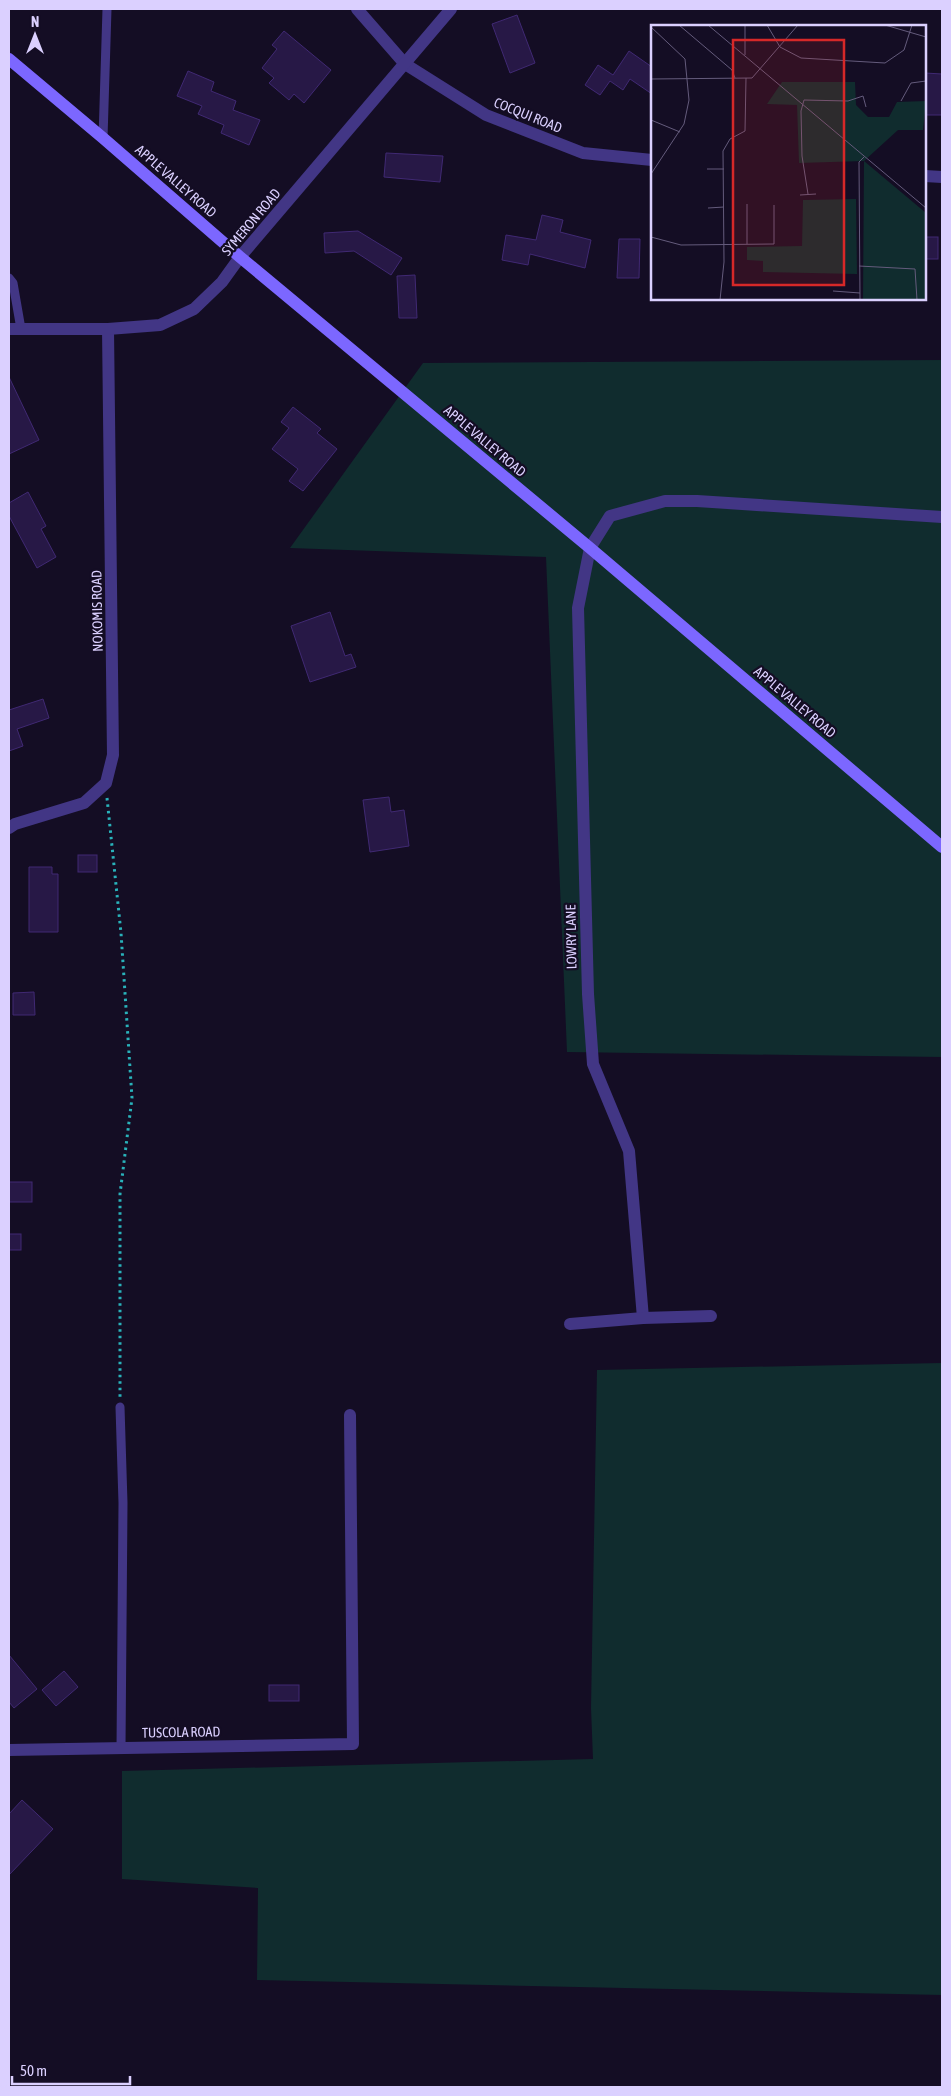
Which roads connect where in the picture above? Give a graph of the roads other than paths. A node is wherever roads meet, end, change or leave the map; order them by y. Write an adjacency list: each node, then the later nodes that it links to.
1 (107, 9): 6 (lane)
2 (358, 9): 5 (street, COCQUI ROAD)
3 (451, 9): 5 (street, SYMERON ROAD)
4 (9, 60): 6 (main road, APPLE VALLEY ROAD)
5 (405, 64): 7 (street, COCQUI ROAD); 10 (street, SYMERON ROAD)
6 (104, 138): 10 (main road, APPLE VALLEY ROAD)
7 (651, 160)
8 (926, 176): 9 (street)
9 (942, 177)
10 (240, 257): 13 (street, SYMERON ROAD); 15 (main road, APPLE VALLEY ROAD)
11 (9, 278): 12 (lane)
12 (15, 329): 13 (street, SYMERON ROAD)
13 (108, 329): 16 (street, NOKOMIS ROAD)
14 (942, 517): 15 (street)
15 (590, 548): 17 (main road, APPLE VALLEY ROAD); 19 (street, LOWRY LANE)
16 (9, 828)
17 (942, 846)
18 (711, 1316): 19 (street)
19 (643, 1318): 20 (street)
20 (570, 1324)
21 (120, 1406): 23 (lane)
22 (350, 1415): 23 (street, TUSCOLA ROAD)
23 (121, 1748): 24 (street, TUSCOLA ROAD)
24 (9, 1750)

